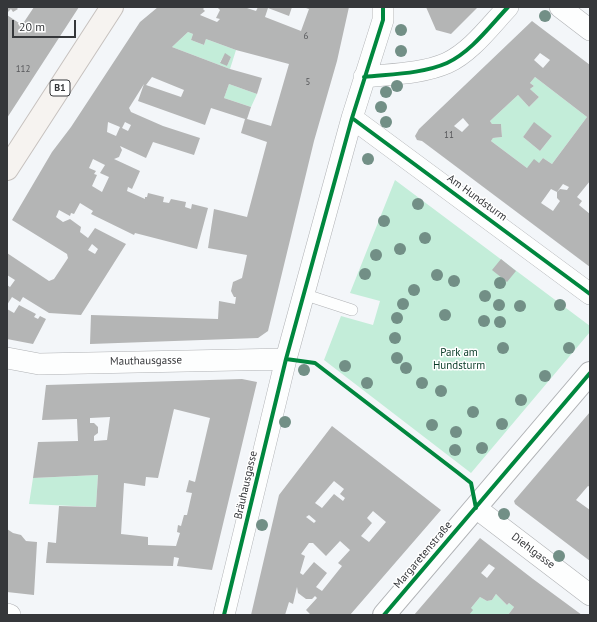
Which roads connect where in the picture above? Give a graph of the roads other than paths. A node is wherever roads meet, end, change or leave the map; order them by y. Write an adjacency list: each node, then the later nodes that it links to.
1 (112, 7): 8 (main road, B1)
2 (383, 7): 6 (street)
3 (508, 7): 6 (street)
4 (560, 7): 5 (street)
5 (590, 30)
6 (364, 77): 7 (street)
7 (352, 118): 9 (street); 10 (street, Am Hundsturm)
8 (7, 169)
9 (303, 294): 11 (lane); 13 (street)
10 (590, 294)
11 (352, 310)
12 (7, 358): 13 (street, Mauthausgasse)
13 (286, 359): 17 (street, Bräuhausgasse)
14 (590, 373): 15 (street)
15 (476, 508): 16 (street, Diehlgasse); 18 (street, Margaretenstraße)
16 (590, 594)
17 (224, 615)
18 (384, 615)

